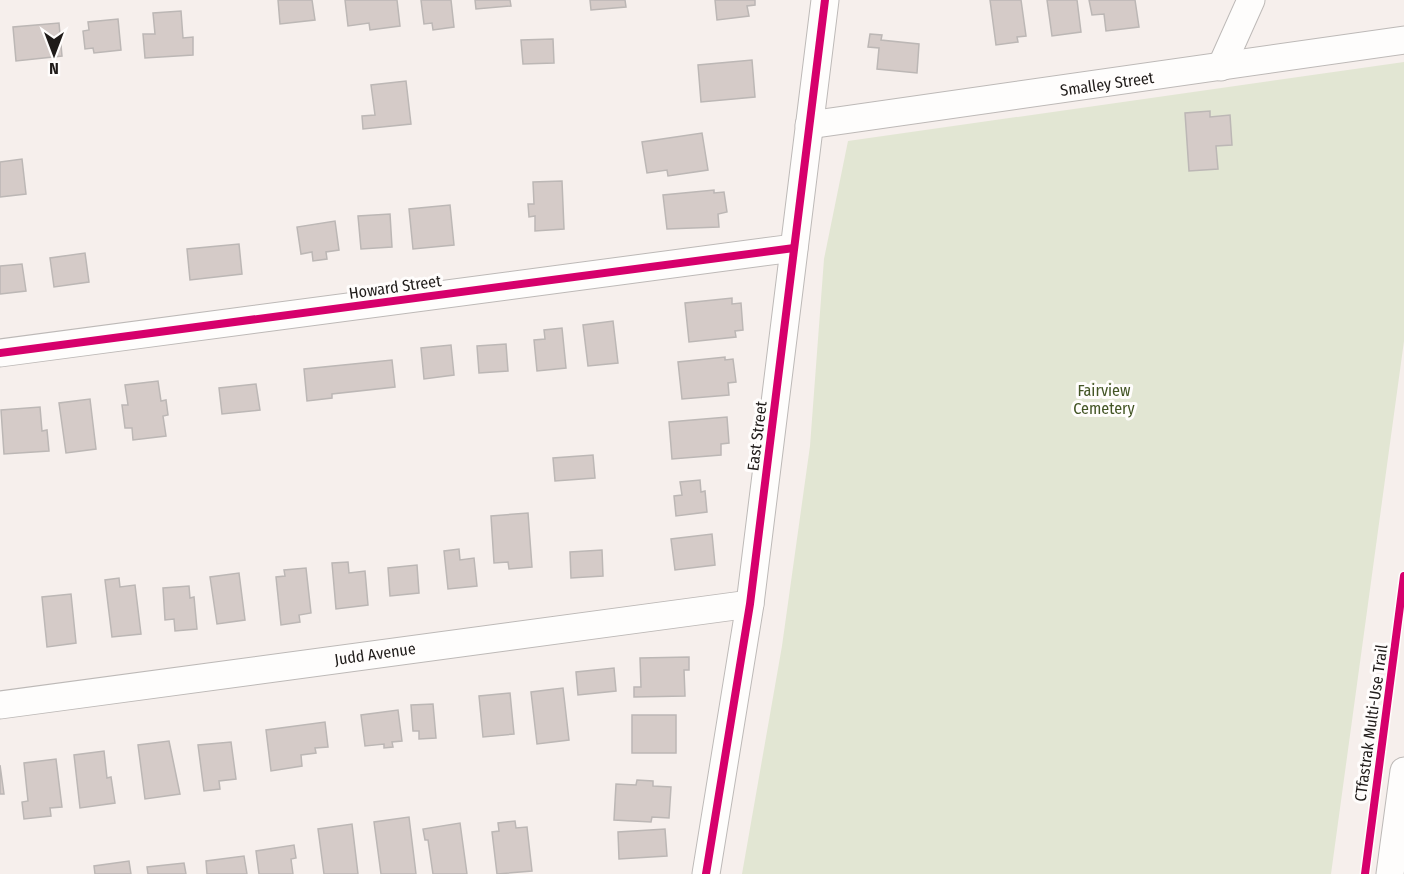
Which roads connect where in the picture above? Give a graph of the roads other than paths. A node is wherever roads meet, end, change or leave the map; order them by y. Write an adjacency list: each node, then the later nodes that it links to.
1 (825, 0): 5 (street, East Street)
2 (1251, 0): 4 (street)
3 (1404, 40): 4 (street, Smalley Street)
4 (1221, 67): 5 (street, Smalley Street)
5 (809, 125): 6 (street, East Street)
6 (794, 248): 7 (street, Howard Street); 8 (street, East Street)
7 (0, 353)
8 (750, 604): 9 (street, Judd Avenue); 11 (street, East Street)
9 (0, 705)
10 (1404, 771): 12 (street)
11 (706, 874)
12 (1390, 874)

